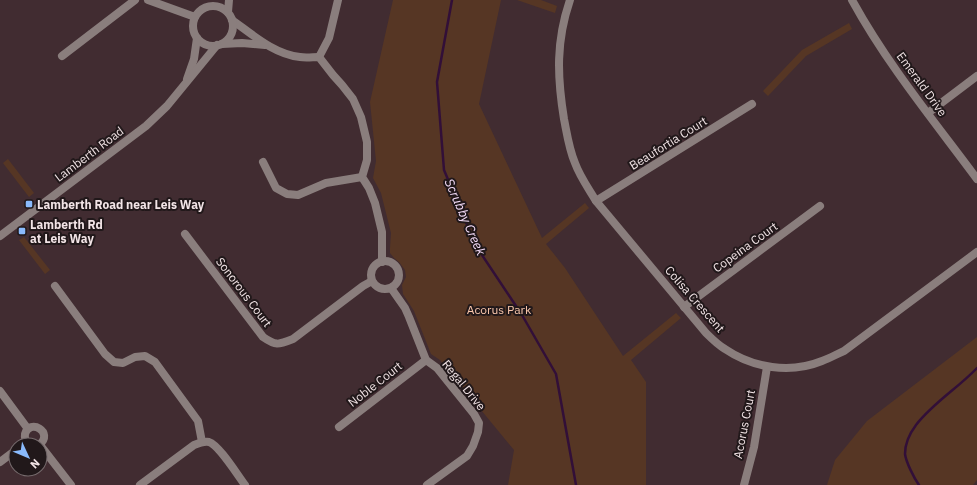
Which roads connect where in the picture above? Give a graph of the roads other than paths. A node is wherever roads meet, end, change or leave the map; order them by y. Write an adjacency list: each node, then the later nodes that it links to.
1 (135, 0): 14 (street)
2 (148, 0): 9 (street)
3 (229, 0): 8 (street)
4 (338, 0): 15 (street)
5 (570, 0): 23 (street, Colisa Crescent)
6 (852, 0): 19 (street, Emerald Drive)
7 (211, 3): 8 (street); 9 (street)
8 (228, 12): 10 (street)
9 (195, 17): 11 (street, Lamberth Road)
10 (232, 20): 12 (street, Lamberth Road); 13 (street)
11 (197, 38): 12 (street); 17 (street, Lamberth Road)
12 (219, 45): 13 (street); 17 (street, Lamberth Road)
13 (265, 45): 15 (street)
14 (62, 56)
15 (319, 57): 21 (street)
16 (977, 76): 19 (street)
17 (186, 84): 26 (street, Lamberth Road)
18 (752, 104): 23 (street, Beaufortia Court)
19 (928, 113): 22 (street, Emerald Drive)
20 (263, 162): 21 (street)
21 (362, 177): 28 (street)
22 (977, 179)
23 (596, 201): 32 (street, Colisa Crescent)
24 (820, 206): 32 (street, Copeina Court)
25 (185, 234): 29 (street, Sonorous Court)
26 (0, 236)
27 (977, 252): 34 (street, Colisa Crescent)
28 (382, 262): 29 (street); 31 (street)
29 (372, 281): 31 (street)
30 (55, 286): 40 (street)
31 (391, 288): 33 (street, Regal Drive)
32 (684, 306): 34 (street, Colisa Crescent)
33 (426, 360): 36 (street, Noble Court); 45 (street, Regal Drive)
34 (767, 367): 46 (street, Acorus Court)
35 (0, 391): 37 (street)
36 (339, 427)
37 (28, 429): 38 (street); 39 (street)
38 (25, 437)
39 (44, 437)
40 (202, 442): 43 (street); 44 (street)
41 (48, 455): 42 (street)
42 (71, 485)
43 (140, 485)
44 (245, 485)
45 (427, 485)
46 (744, 485)

